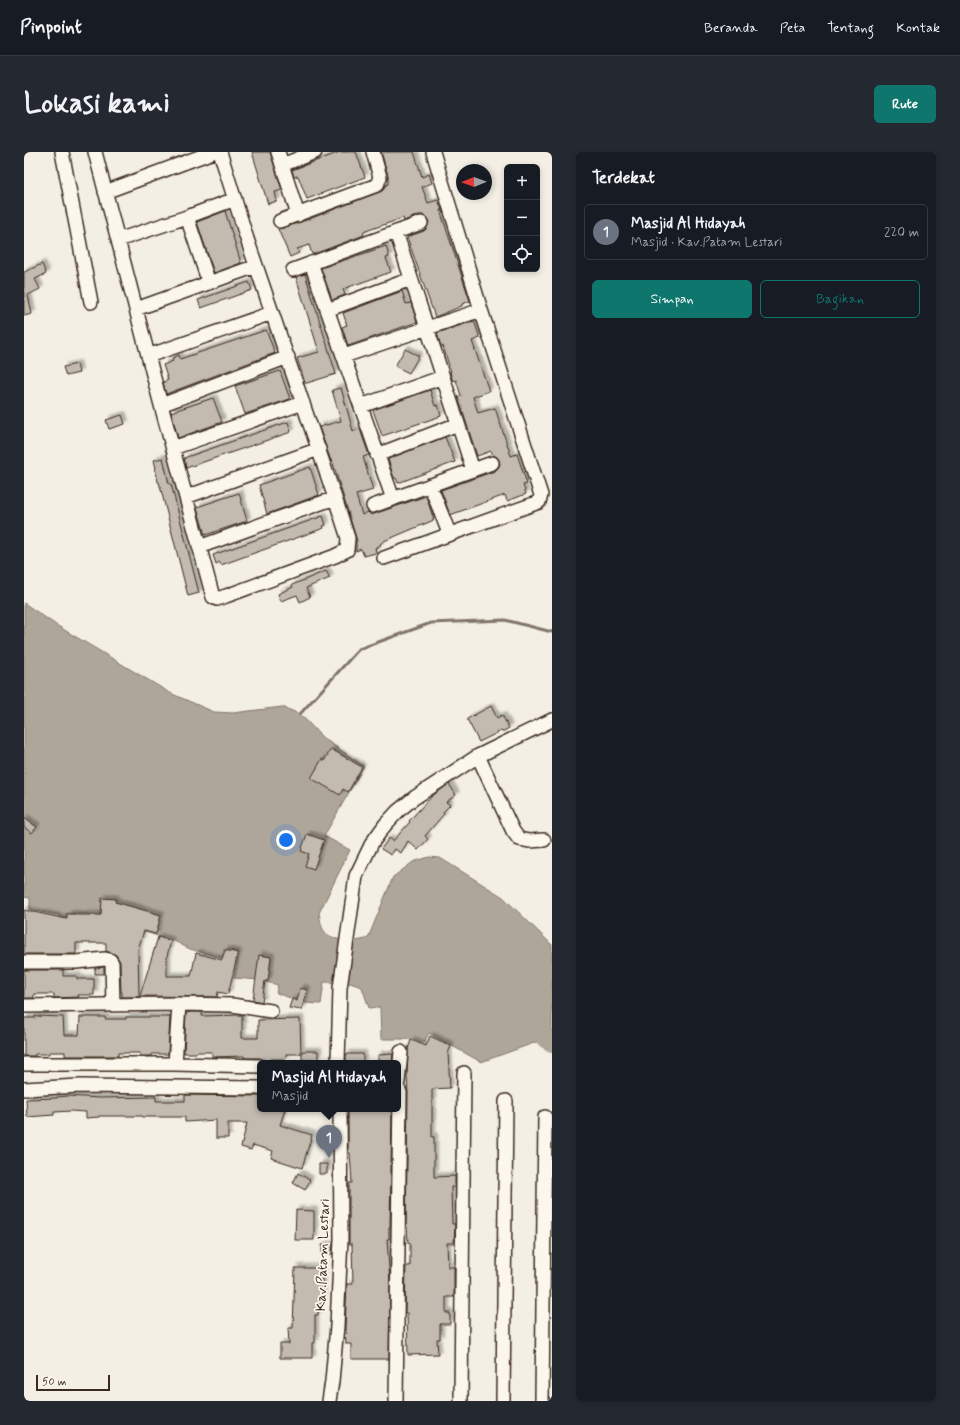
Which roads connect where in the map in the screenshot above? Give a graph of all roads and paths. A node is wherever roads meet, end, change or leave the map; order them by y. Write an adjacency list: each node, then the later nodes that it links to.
1 (62, 152): 23 (street)
2 (95, 152): 10 (street)
3 (213, 152): 10 (street)
4 (220, 152): 11 (street)
5 (278, 152): 9 (street)
6 (315, 152): 9 (street)
7 (372, 152): 12 (street)
8 (433, 152): 26 (street)
9 (282, 165): 12 (street)
10 (105, 192): 17 (street)
11 (235, 199): 13 (street); 19 (street)
12 (298, 215): 14 (street)
13 (186, 217): 17 (street); 22 (street)
14 (280, 221)
15 (421, 224): 16 (street)
16 (396, 232): 18 (street); 21 (street)
17 (118, 240): 24 (street)
18 (311, 263): 20 (street); 25 (street)
19 (256, 266): 22 (street); 27 (street)
20 (293, 270)
21 (411, 279): 25 (street); 28 (street)
22 (209, 283): 24 (street)
23 (91, 302)
24 (136, 309): 29 (street)
25 (328, 310): 30 (street)
26 (481, 310): 28 (street); 47 (street)
27 (272, 313): 29 (street); 31 (street)
28 (427, 328): 30 (street); 32 (street)
29 (148, 356): 34 (street)
30 (344, 356): 35 (street)
31 (288, 357): 33 (street); 34 (street)
32 (443, 377): 35 (street); 36 (street)
33 (303, 403): 37 (street); 38 (street)
34 (161, 405): 37 (street)
35 (361, 406): 39 (street)
36 (458, 424): 39 (street); 41 (street)
37 (173, 448): 43 (street)
38 (319, 449): 43 (street); 44 (street)
39 (377, 455): 45 (street)
40 (492, 463): 41 (street)
41 (473, 470): 42 (street)
42 (432, 484): 45 (street); 47 (street)
43 (186, 497): 48 (street)
44 (335, 498): 48 (street); 48 (street)
45 (392, 499): 46 (street)
46 (374, 506)
47 (451, 533): 49 (street)
48 (199, 547)
49 (384, 558)
50 (552, 720): 51 (street)
51 (478, 756): 52 (street); 59 (street)
52 (544, 840)
53 (24, 962): 55 (street)
54 (179, 1004): 55 (street); 57 (street); 62 (street)
55 (113, 1005): 56 (street)
56 (24, 1006)
57 (271, 1011)
58 (401, 1052): 60 (street)
59 (338, 1060)
60 (400, 1060)
61 (24, 1064): 62 (street)
62 (175, 1064): 63 (street)
63 (257, 1066)
64 (464, 1073): 73 (street)
65 (257, 1088): 66 (street)
66 (24, 1089)
67 (506, 1101): 74 (street)
68 (340, 1112): 71 (street, Kav.Patam Lestari)
69 (400, 1112): 72 (street)
70 (545, 1117): 75 (street)
71 (329, 1401)
72 (396, 1401)
73 (461, 1401)
74 (503, 1401)
75 (542, 1401)

